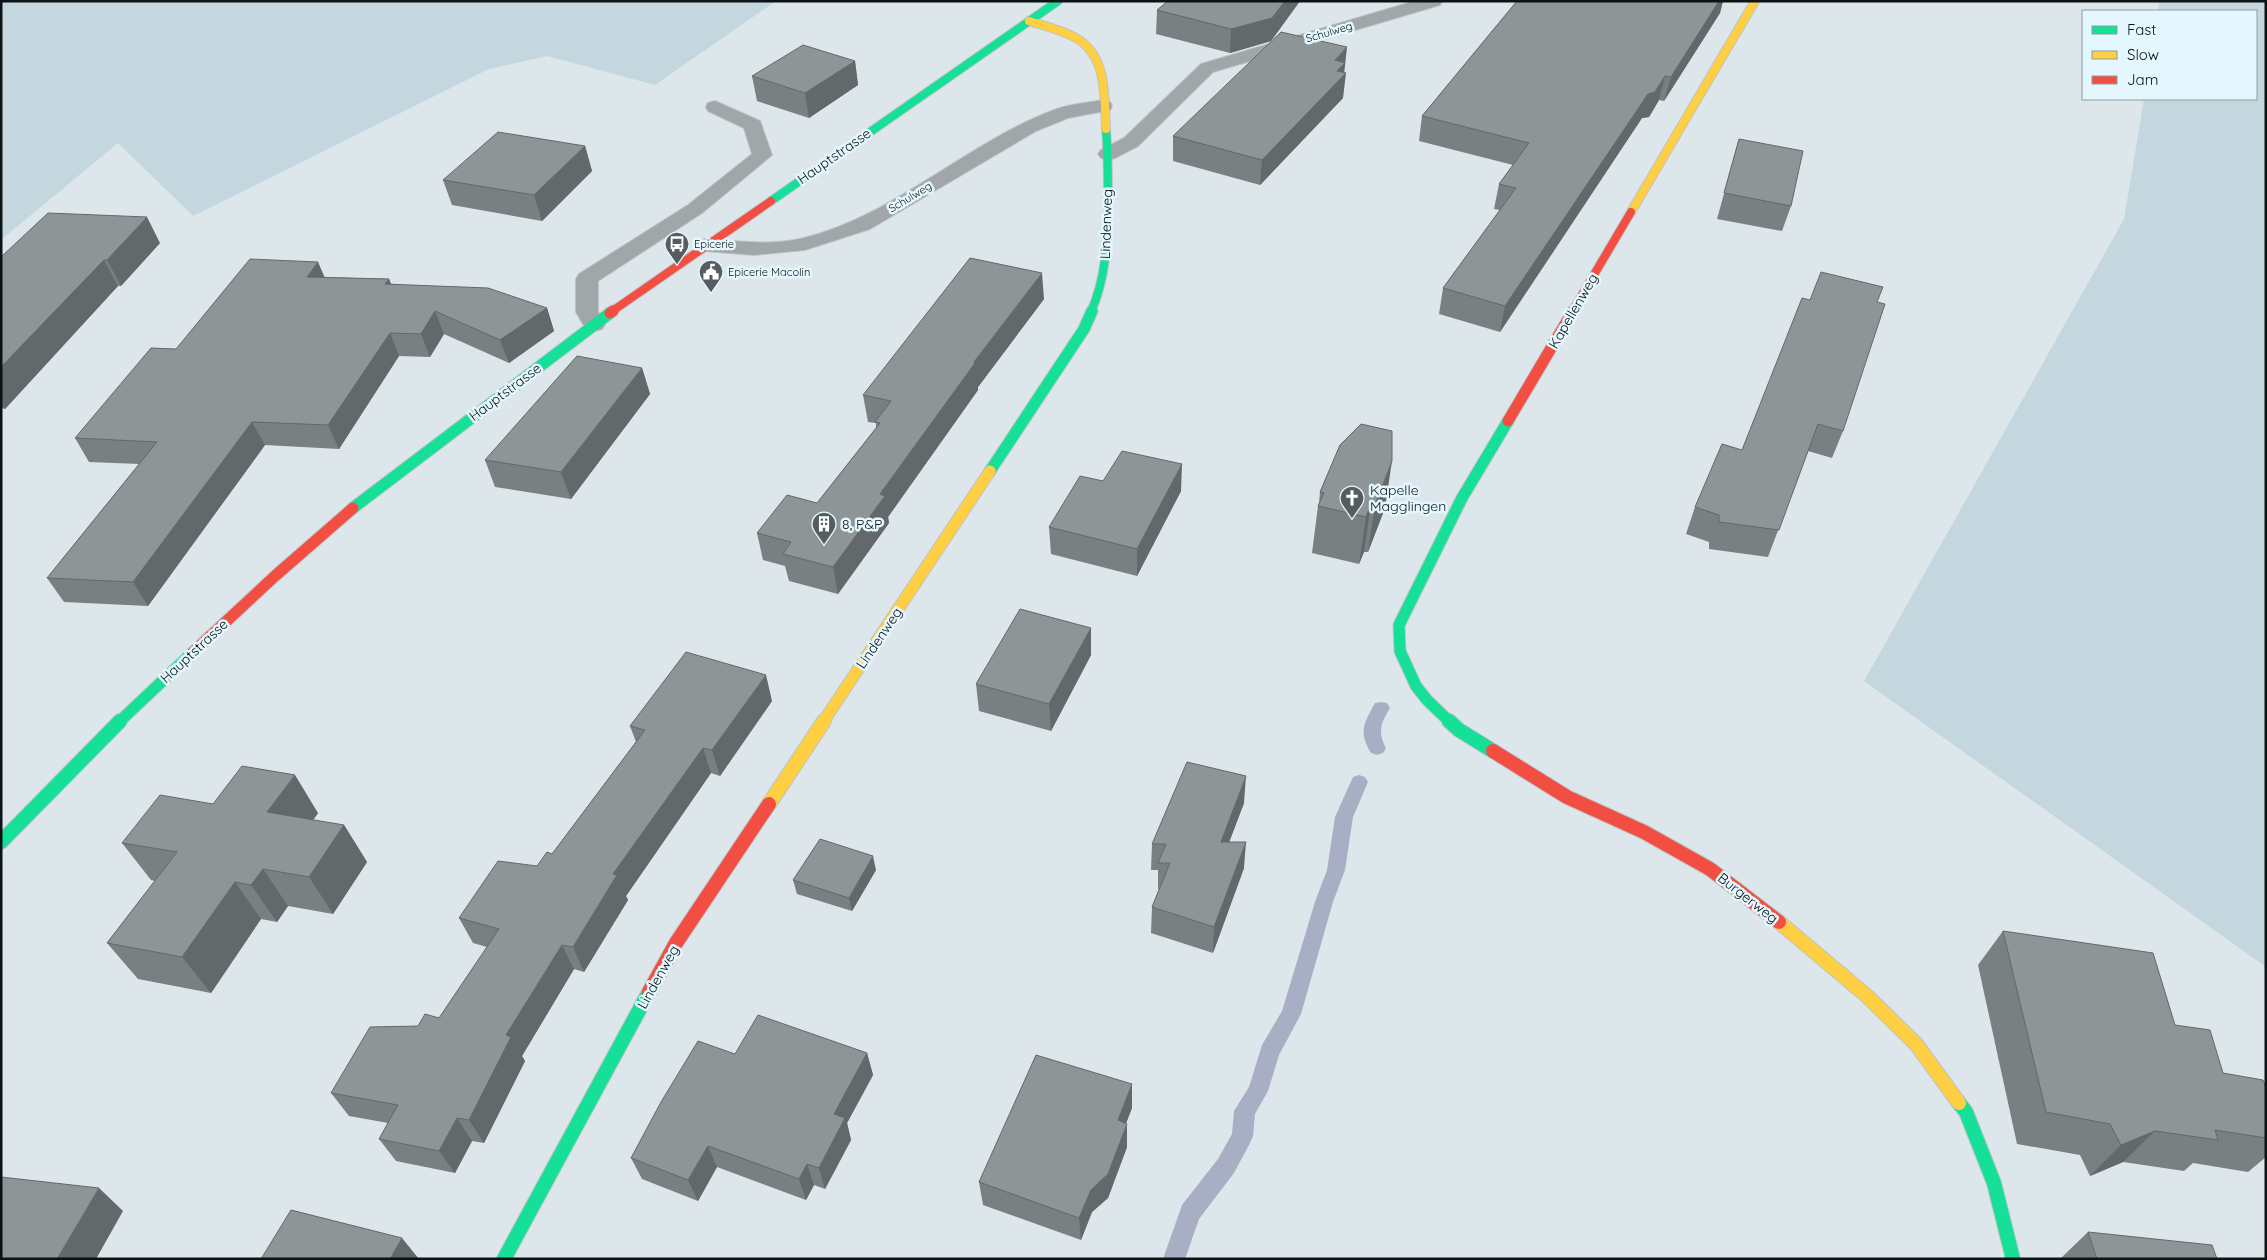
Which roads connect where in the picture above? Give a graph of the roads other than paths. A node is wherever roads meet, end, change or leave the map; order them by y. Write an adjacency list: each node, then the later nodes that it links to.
1 (1058, 1): 4 (street, Hauptstrasse)
2 (1434, 1): 7 (street, Schulweg)
3 (1755, 1): 10 (street, Kapellenweg)
4 (1029, 21): 5 (street, Lindenweg); 8 (street, Hauptstrasse)
5 (1103, 106): 7 (street, Lindenweg); 8 (street, Schulweg)
6 (715, 107): 9 (street)
7 (1108, 154): 12 (street, Lindenweg)
8 (705, 245): 9 (street, Hauptstrasse)
9 (594, 324): 11 (street, Hauptstrasse)
10 (1399, 625): 13 (street, Burgerweg)
11 (1, 842)
12 (504, 1259)
13 (2013, 1259)

